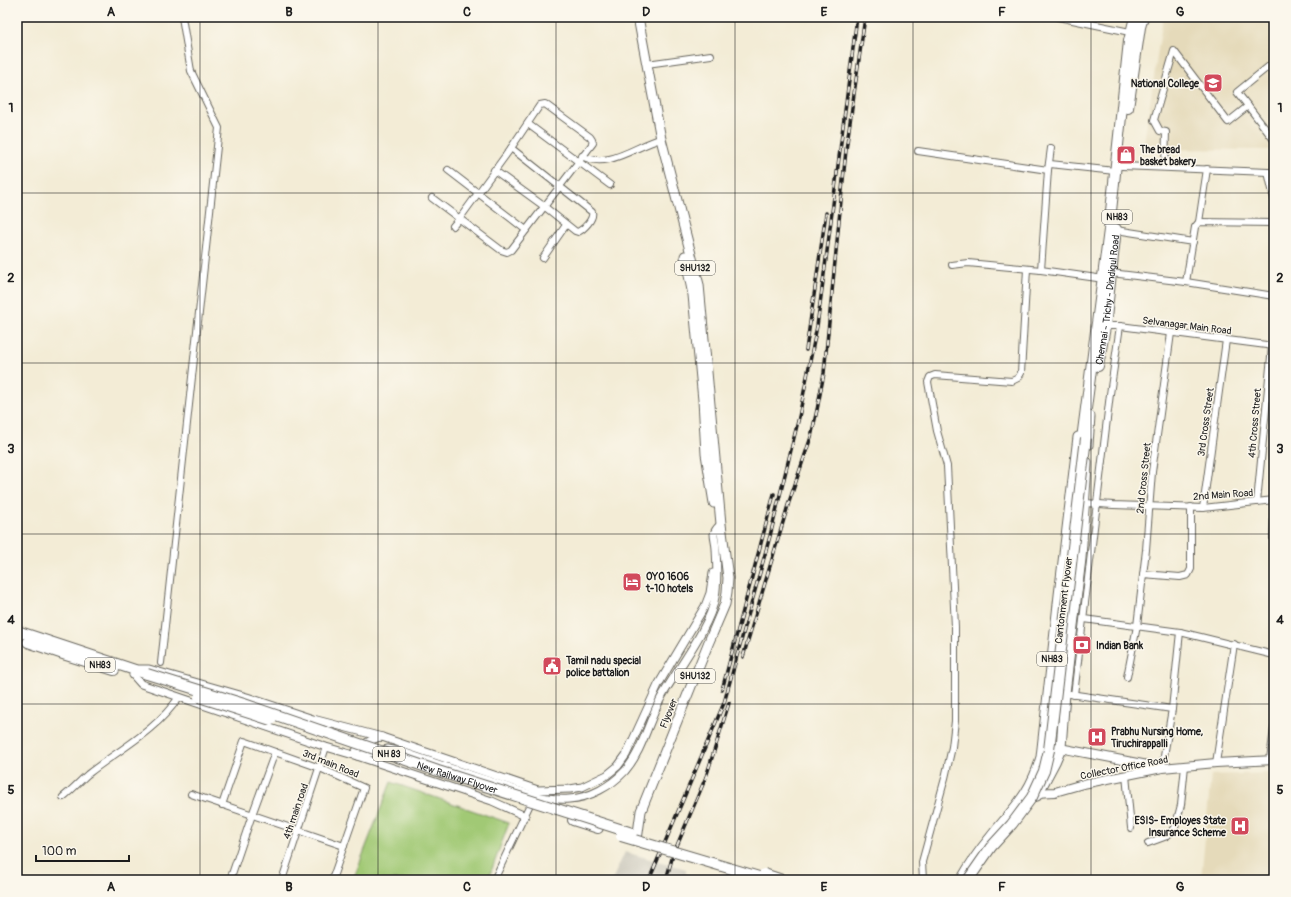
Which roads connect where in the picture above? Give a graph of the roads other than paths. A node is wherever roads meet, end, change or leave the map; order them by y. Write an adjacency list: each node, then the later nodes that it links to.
1 (182, 17): 76 (street)
2 (633, 17): 14 (main road)
3 (638, 17): 10 (main road, SHU132)
4 (1058, 17): 7 (street)
5 (1135, 17): 7 (highway, Chennai - Trichy - Dindigul Road / NH83)
6 (1143, 17): 12 (highway, Chennai - Trichy - Dindigul Road / NH83)
7 (1130, 32): 12 (highway, Chennai - Trichy - Dindigul Road / NH83)
8 (711, 55): 10 (street)
9 (1274, 62): 11 (street)
10 (647, 64): 14 (main road, SHU132)
11 (1248, 106): 15 (street); 22 (street)
12 (1124, 115): 23 (highway, Chennai - Trichy - Dindigul Road / NH83)
13 (528, 124): 16 (street); 19 (street); 20 (street)
14 (659, 139): 19 (street); 66 (main road, Flyover / SHU132)
15 (1274, 140)
16 (511, 148): 26 (street); 29 (street)
17 (1052, 148): 21 (street)
18 (918, 151): 21 (street)
19 (582, 156): 20 (street)
20 (578, 162): 28 (street); 29 (street)
21 (1049, 167): 23 (street); 45 (street)
22 (1165, 167): 23 (street); 24 (street)
23 (1118, 168): 40 (highway, Chennai - Trichy - Dindigul Road / NH83); 46 (highway, Chennai - Trichy - Dindigul Road / NH83)
24 (1207, 169): 27 (street); 35 (street)
25 (448, 170): 30 (street)
26 (494, 170): 30 (street); 33 (street)
27 (1271, 172): 32 (street)
28 (610, 185)
29 (560, 187): 33 (street); 37 (street)
30 (478, 192): 34 (street); 39 (street)
31 (432, 198): 34 (street)
32 (1274, 198)
33 (545, 207): 37 (street); 39 (street)
34 (460, 218): 38 (street); 39 (street)
35 (1199, 222): 36 (street); 41 (street)
36 (1274, 223)
37 (566, 225): 42 (street)
38 (452, 226)
39 (526, 230)
40 (1116, 230): 41 (street); 46 (highway, Chennai - Trichy - Dindigul Road / NH83)
41 (1193, 242): 47 (street)
42 (542, 258)
43 (952, 265): 44 (street)
44 (1027, 269): 45 (street); 116 (street)
45 (1041, 270): 46 (street)
46 (1108, 277): 47 (street); 49 (highway, Chennai - Trichy - Dindigul Road / NH83)
47 (1186, 282): 48 (street)
48 (1274, 296)
49 (1101, 326): 50 (street, Selvanagar Main Road); 56 (highway, Chennai - Trichy - Dindigul Road / NH83)
50 (1120, 326): 51 (street, Selvanagar Main Road); 61 (street)
51 (1171, 333): 52 (street, Selvanagar Main Road); 62 (street, 2nd Cross Street)
52 (1226, 340): 53 (street, Selvanagar Main Road); 64 (street, 3rd Cross Street)
53 (1273, 346): 54 (street, 4th Cross Street)
54 (1266, 395): 55 (street); 59 (street, 4th Cross Street)
55 (1274, 396)
56 (1088, 416): 57 (highway, Cantonment Flyover); 60 (main road); 86 (main road, NH83)
57 (1084, 439): 86 (highway, Cantonment Flyover / NH83, bridge); 118 (highway, Cantonment Flyover / NH83, bridge)
58 (1274, 500): 59 (street, 2nd Main Road)
59 (1257, 502): 64 (street, 2nd Main Road)
60 (1086, 503): 61 (street, 2nd Main Road); 80 (main road)
61 (1097, 504): 62 (street, 2nd Main Road); 69 (street)
62 (1150, 505): 63 (street, 2nd Main Road); 68 (street, 2nd Cross Street)
63 (1192, 507): 64 (street, 2nd Main Road); 68 (street)
64 (1204, 508)
65 (1274, 516): 67 (street)
66 (719, 538): 98 (street); 98 (street); 107 (main road, Flyover)
67 (1273, 538)
68 (1143, 574): 70 (street, 2nd Cross Street)
69 (1084, 619): 70 (street); 81 (street)
70 (1137, 626): 72 (street); 79 (street, 2nd Cross Street)
71 (17, 631): 77 (highway)
72 (1180, 632): 74 (street); 83 (street)
73 (17, 638): 77 (highway, NH83)
74 (1234, 644): 75 (street); 92 (street)
75 (1274, 655)
76 (160, 663)
77 (134, 672): 78 (highway, New Railway Flyover); 82 (street); 85 (street)
78 (146, 677): 107 (highway, New Railway Flyover, bridge); 107 (highway, New Railway Flyover / NH 83, bridge)
79 (1127, 677)
80 (1065, 694): 81 (street); 88 (main road)
81 (1074, 695): 83 (street)
82 (179, 697): 87 (street); 101 (street)
83 (1172, 709): 95 (street)
84 (1274, 728): 91 (street)
85 (382, 737): 90 (street); 98 (street)
86 (1044, 743): 88 (main road); 97 (main road, NH83); 117 (highway, Cantonment Flyover, bridge)
87 (326, 748): 90 (street); 94 (street, 4th main road)
88 (1061, 748): 95 (main road); 99 (main road)
89 (275, 752): 94 (street, 3rd main Road); 102 (street, 3rd main Road); 103 (street)
90 (356, 755): 98 (street); 104 (street)
91 (1272, 760): 92 (main road, Collector Office Road)
92 (1216, 763): 93 (main road, Collector Office Road)
93 (1186, 766): 95 (main road, Collector Office Road); 108 (street)
94 (320, 768): 106 (street, 4th main road); 109 (street, 3rd main Road)
95 (1162, 768): 96 (main road, Collector Office Road)
96 (1126, 775): 99 (main road, Collector Office Road); 105 (street)
97 (1027, 792): 99 (main road, Collector Office Road); 117 (main road, NH83)
98 (536, 793): 104 (street)
99 (1038, 793): 119 (main road)
100 (191, 794): 102 (street)
101 (63, 797)
102 (222, 805): 103 (street)
103 (252, 814): 106 (street); 110 (street)
104 (524, 816): 113 (street)
105 (1132, 828)
106 (299, 830): 109 (street); 111 (street, 4th main road)
107 (634, 837): 114 (highway, New Railway Flyover, bridge); 115 (highway, New Railway Flyover, bridge)
108 (1148, 843)
109 (344, 846): 112 (street, 3rd main Road)
110 (230, 880)
111 (282, 880)
112 (332, 880)
113 (494, 880)
114 (769, 880)
115 (782, 880)
116 (923, 880)
117 (962, 880)
118 (968, 880)
119 (972, 880)

